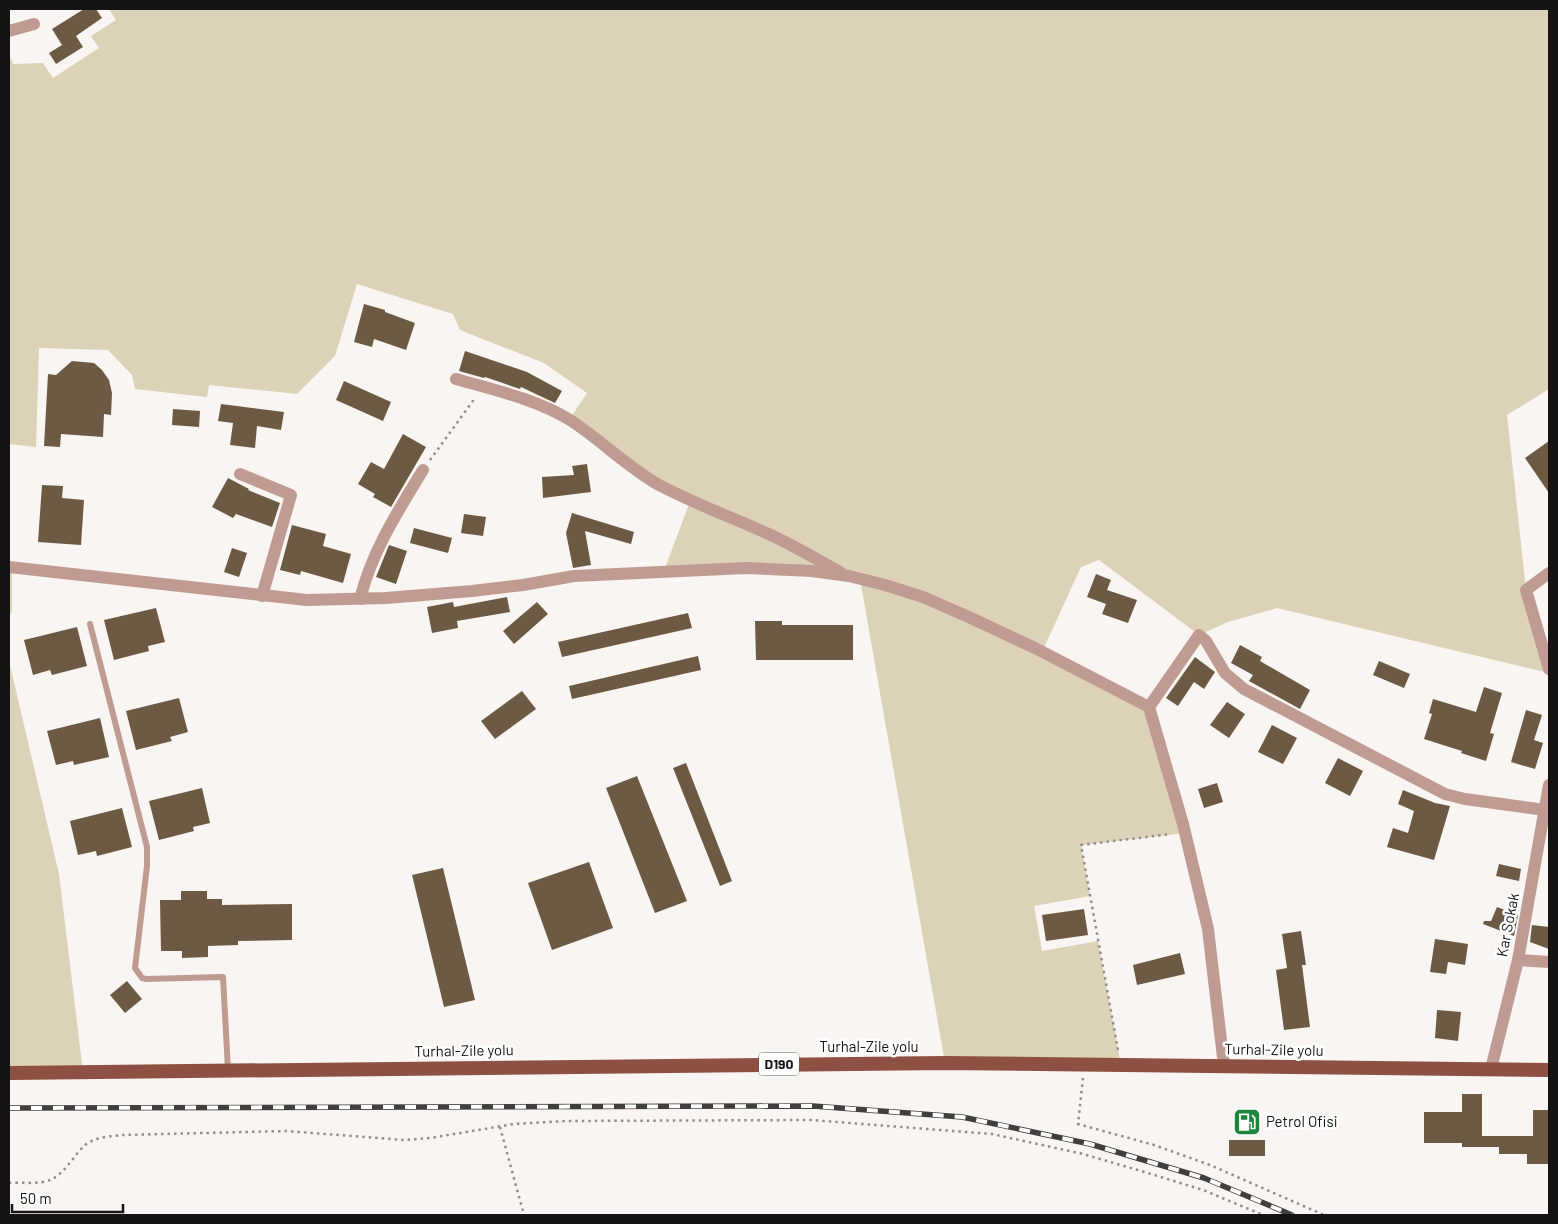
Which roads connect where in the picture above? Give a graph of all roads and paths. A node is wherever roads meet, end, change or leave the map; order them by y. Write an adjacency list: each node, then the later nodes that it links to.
1 (34, 24): 2 (street)
2 (9, 32)
3 (456, 379): 4 (street)
4 (484, 387): 5 (path); 9 (street)
5 (423, 470): 11 (street)
6 (240, 474): 10 (street)
7 (9, 566): 10 (street)
8 (1549, 573): 13 (street)
9 (849, 576): 11 (street); 14 (street)
10 (262, 596): 11 (street)
11 (360, 599)
12 (90, 624): 23 (lane)
13 (1549, 669)
14 (1149, 707): 15 (street); 16 (street)
15 (1548, 798): 17 (street, Kar Sokak)
16 (1185, 833): 20 (path); 21 (street)
17 (1518, 960): 18 (street); 22 (street, Kar Sokak)
18 (1549, 962)
19 (1085, 1064): 20 (main road, Turhal-Zile yolu / D190); 23 (main road, Turhal-Zile yolu / D190); 30 (path)
20 (1121, 1065): 21 (main road, Turhal-Zile yolu / D190)
21 (1224, 1066): 22 (main road, Turhal-Zile yolu / D190)
22 (1491, 1069): 24 (main road, Turhal-Zile yolu / D190)
23 (228, 1070): 25 (main road, Turhal-Zile yolu / D190)
24 (1549, 1070)
25 (9, 1073)
26 (500, 1127): 27 (path); 28 (path); 29 (path)
27 (9, 1183)
28 (524, 1215)
29 (1263, 1215)
30 (1324, 1215)

